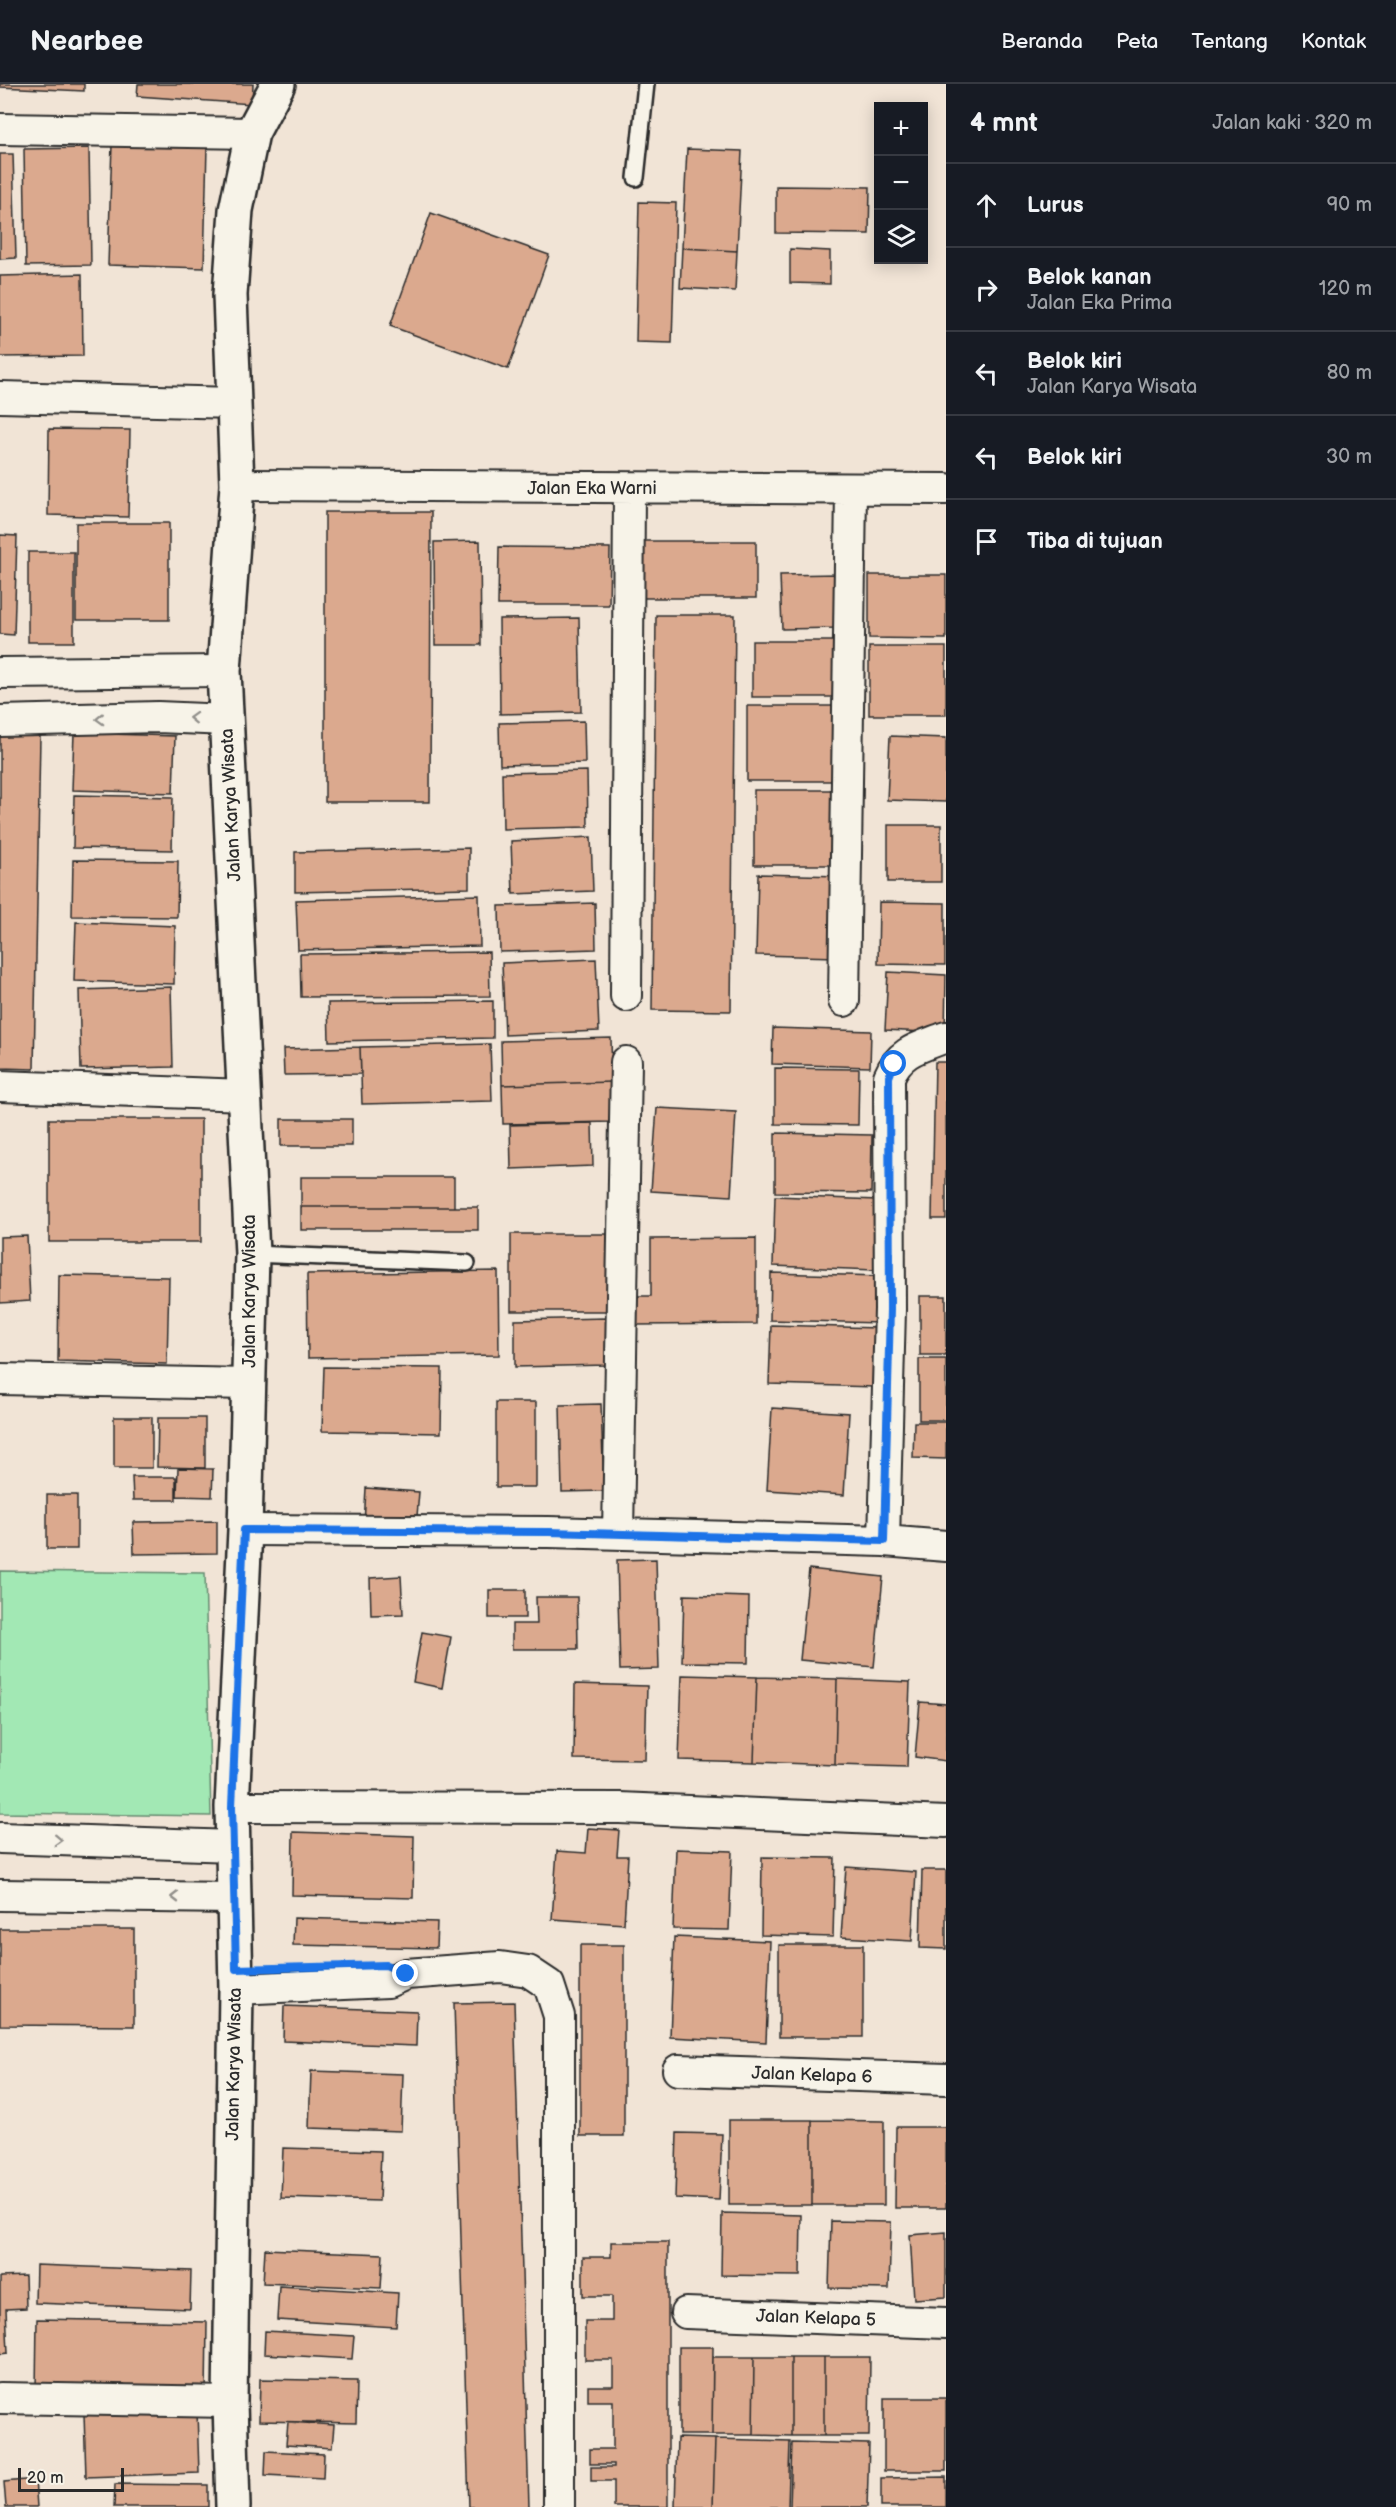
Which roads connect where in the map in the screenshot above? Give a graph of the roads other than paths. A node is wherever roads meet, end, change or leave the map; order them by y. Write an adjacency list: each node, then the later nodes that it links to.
1 (278, 84): 4 (street, Jalan Karya Wisata)
2 (646, 84): 5 (lane)
3 (0, 129): 4 (street)
4 (252, 133): 7 (street, Jalan Karya Wisata)
5 (636, 178)
6 (0, 397): 7 (street)
7 (235, 403): 8 (street, Jalan Karya Wisata)
8 (237, 485): 9 (street, Jalan Eka Warni); 12 (street, Jalan Karya Wisata)
9 (629, 488): 11 (street, Jalan Eka Warni); 16 (street)
10 (946, 489): 11 (street, Jalan Eka Warni)
11 (851, 490): 17 (street)
12 (224, 671): 13 (street); 14 (street, Jalan Karya Wisata)
13 (6, 673): 15 (street)
14 (227, 720): 15 (street, one-way to 15); 21 (street, Jalan Karya Wisata)
15 (7, 721)
16 (626, 996)
17 (844, 1001)
18 (946, 1037): 28 (street)
19 (626, 1062): 27 (street)
20 (0, 1086): 21 (street)
21 (244, 1095): 22 (street, Jalan Karya Wisata)
22 (252, 1254): 23 (lane); 25 (street, Jalan Karya Wisata)
23 (467, 1263)
24 (0, 1379): 25 (street)
25 (249, 1384): 26 (street, Jalan Karya Wisata)
26 (244, 1530): 27 (street); 30 (street, Jalan Karya Wisata)
27 (618, 1534): 28 (street)
28 (884, 1541): 29 (street)
29 (946, 1546)
30 (232, 1807): 31 (street); 33 (street, Jalan Karya Wisata)
31 (946, 1822)
32 (0, 1838): 33 (street, one-way to 33)
33 (233, 1846): 35 (street, Jalan Karya Wisata)
34 (0, 1895): 35 (street, one-way to 34)
35 (233, 1898): 36 (street, Jalan Karya Wisata)
36 (236, 1979): 42 (street, Jalan Karya Wisata); 44 (street)
37 (678, 2070): 38 (street, Jalan Kelapa 6)
38 (946, 2079)
39 (686, 2313): 40 (street, Jalan Kelapa 5)
40 (946, 2323)
41 (0, 2398): 42 (street)
42 (230, 2402): 43 (street, Jalan Karya Wisata)
43 (233, 2507)
44 (560, 2507)

